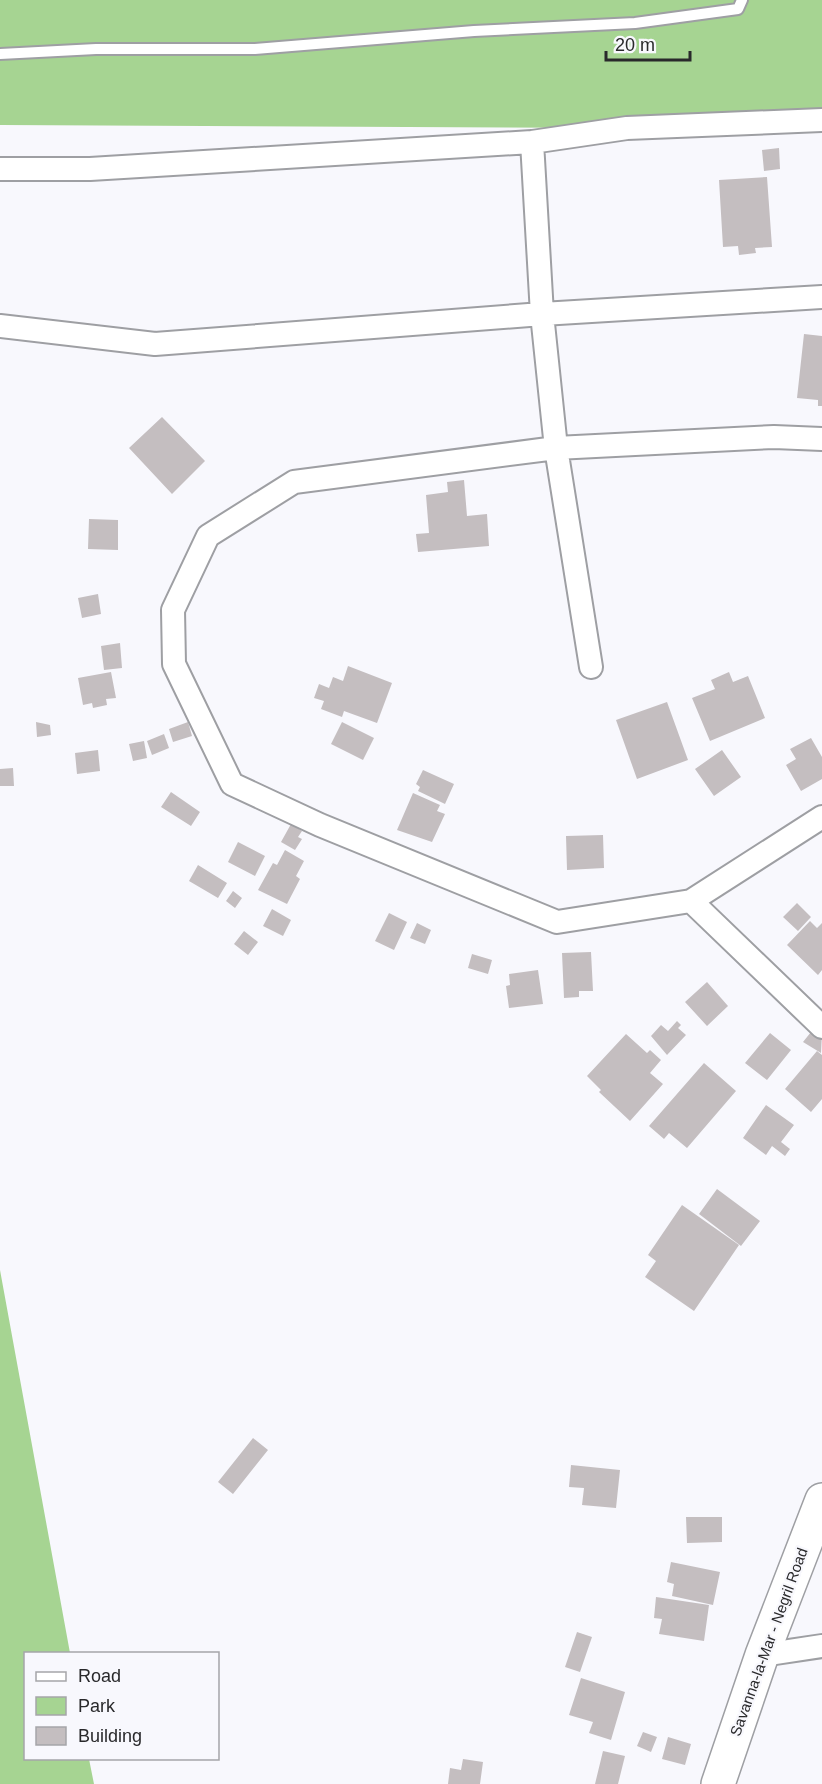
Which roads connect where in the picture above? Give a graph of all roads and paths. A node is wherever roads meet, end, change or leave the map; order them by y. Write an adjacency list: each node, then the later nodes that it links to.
1 (742, 0): 2 (lane)
2 (0, 54)
3 (822, 120): 4 (street)
4 (532, 142): 5 (street); 7 (street)
5 (0, 169)
6 (822, 297): 7 (street)
7 (542, 314): 8 (street); 10 (street)
8 (0, 326)
9 (822, 439): 10 (street)
10 (556, 448): 11 (street); 13 (street)
11 (591, 667)
12 (822, 817): 13 (street)
13 (692, 901): 14 (street)
14 (822, 1027)
15 (822, 1500): 17 (main road, Savanna-la-Mar - Negril Road)
16 (822, 1646): 17 (street)
17 (762, 1655): 18 (main road, Savanna-la-Mar - Negril Road)
18 (718, 1784)

